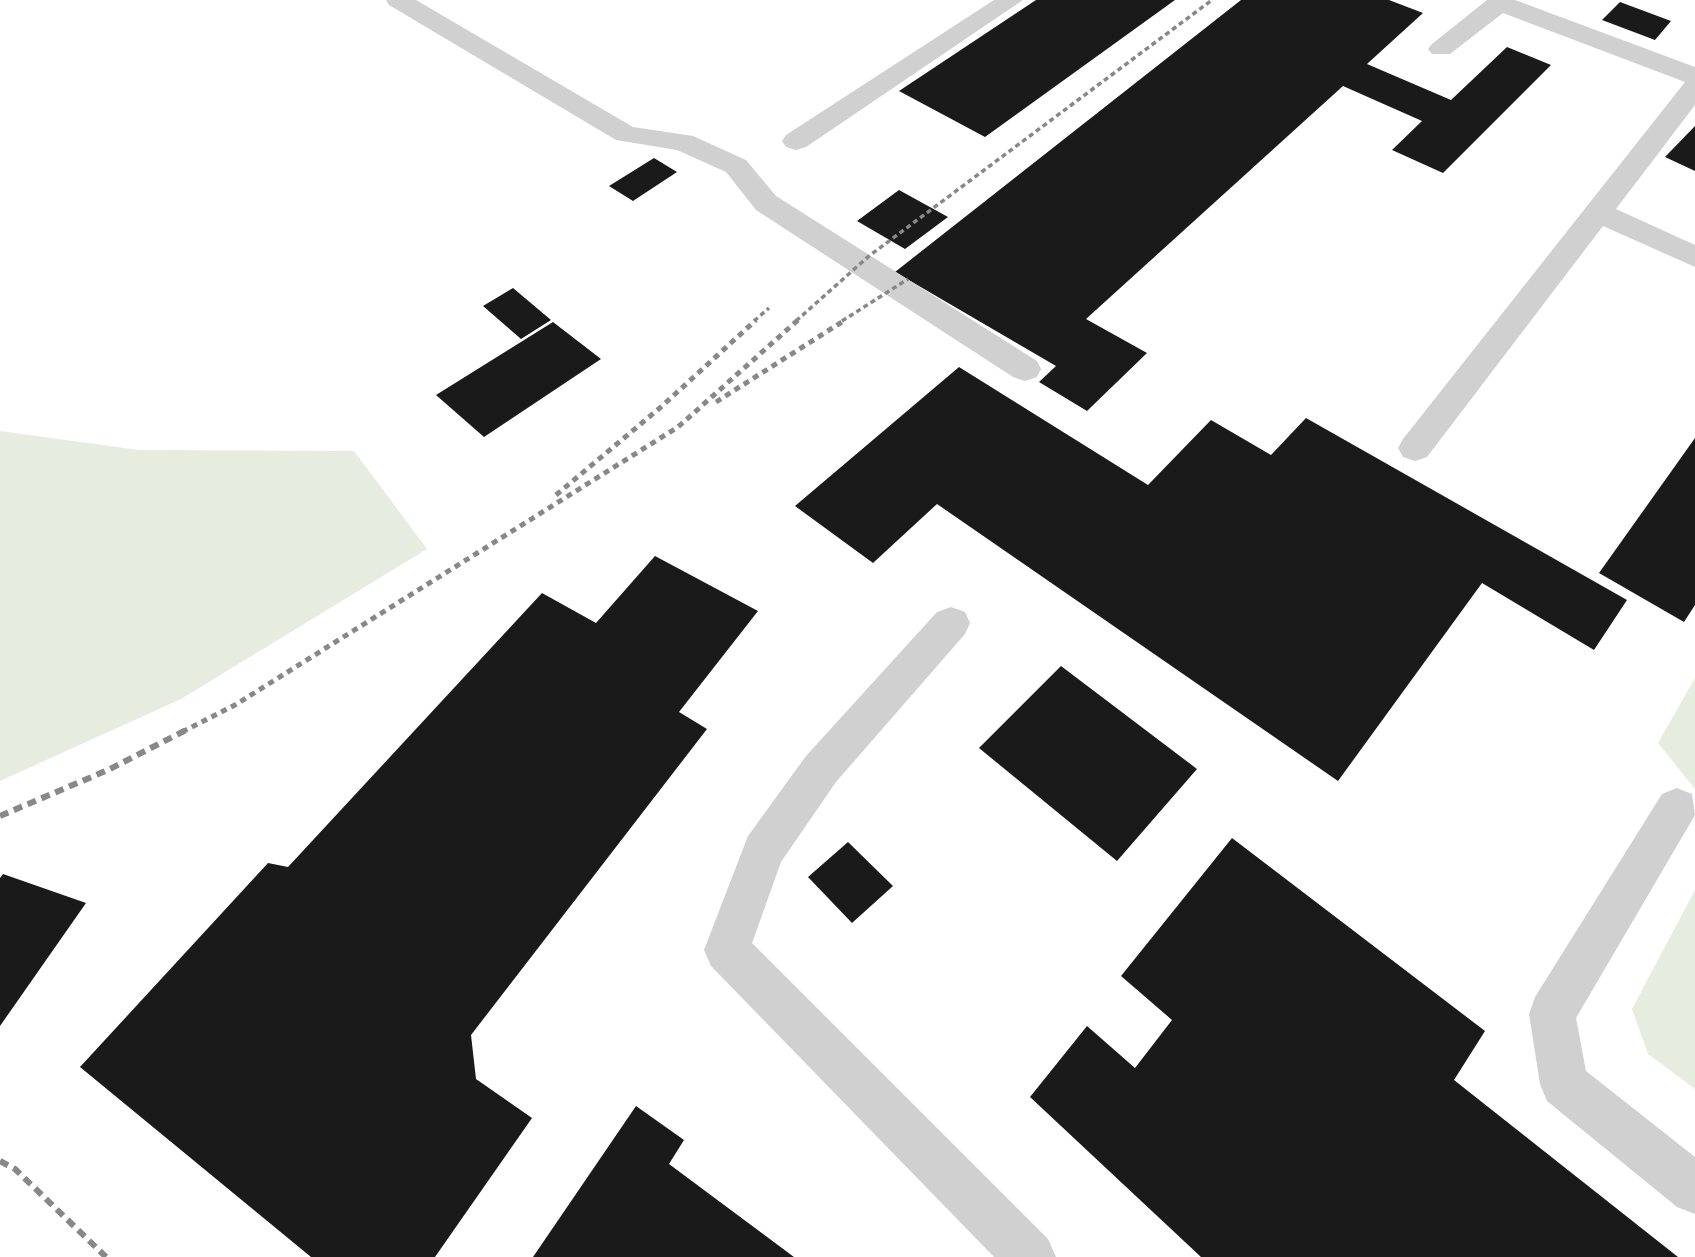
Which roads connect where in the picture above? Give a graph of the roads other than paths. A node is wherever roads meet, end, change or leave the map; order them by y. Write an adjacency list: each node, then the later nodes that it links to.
1 (398, 0): 10 (lane)
2 (1011, 0): 7 (lane)
3 (1502, 1): 4 (lane); 5 (lane)
4 (1441, 49)
5 (1695, 76)
6 (1695, 87): 8 (lane)
7 (796, 141)
8 (1598, 212): 9 (lane); 11 (lane)
9 (1695, 257)
10 (1026, 369)
11 (1415, 448)
12 (951, 623): 15 (lane)
13 (1677, 808): 14 (lane)
14 (1695, 1189)
15 (1030, 1257)

